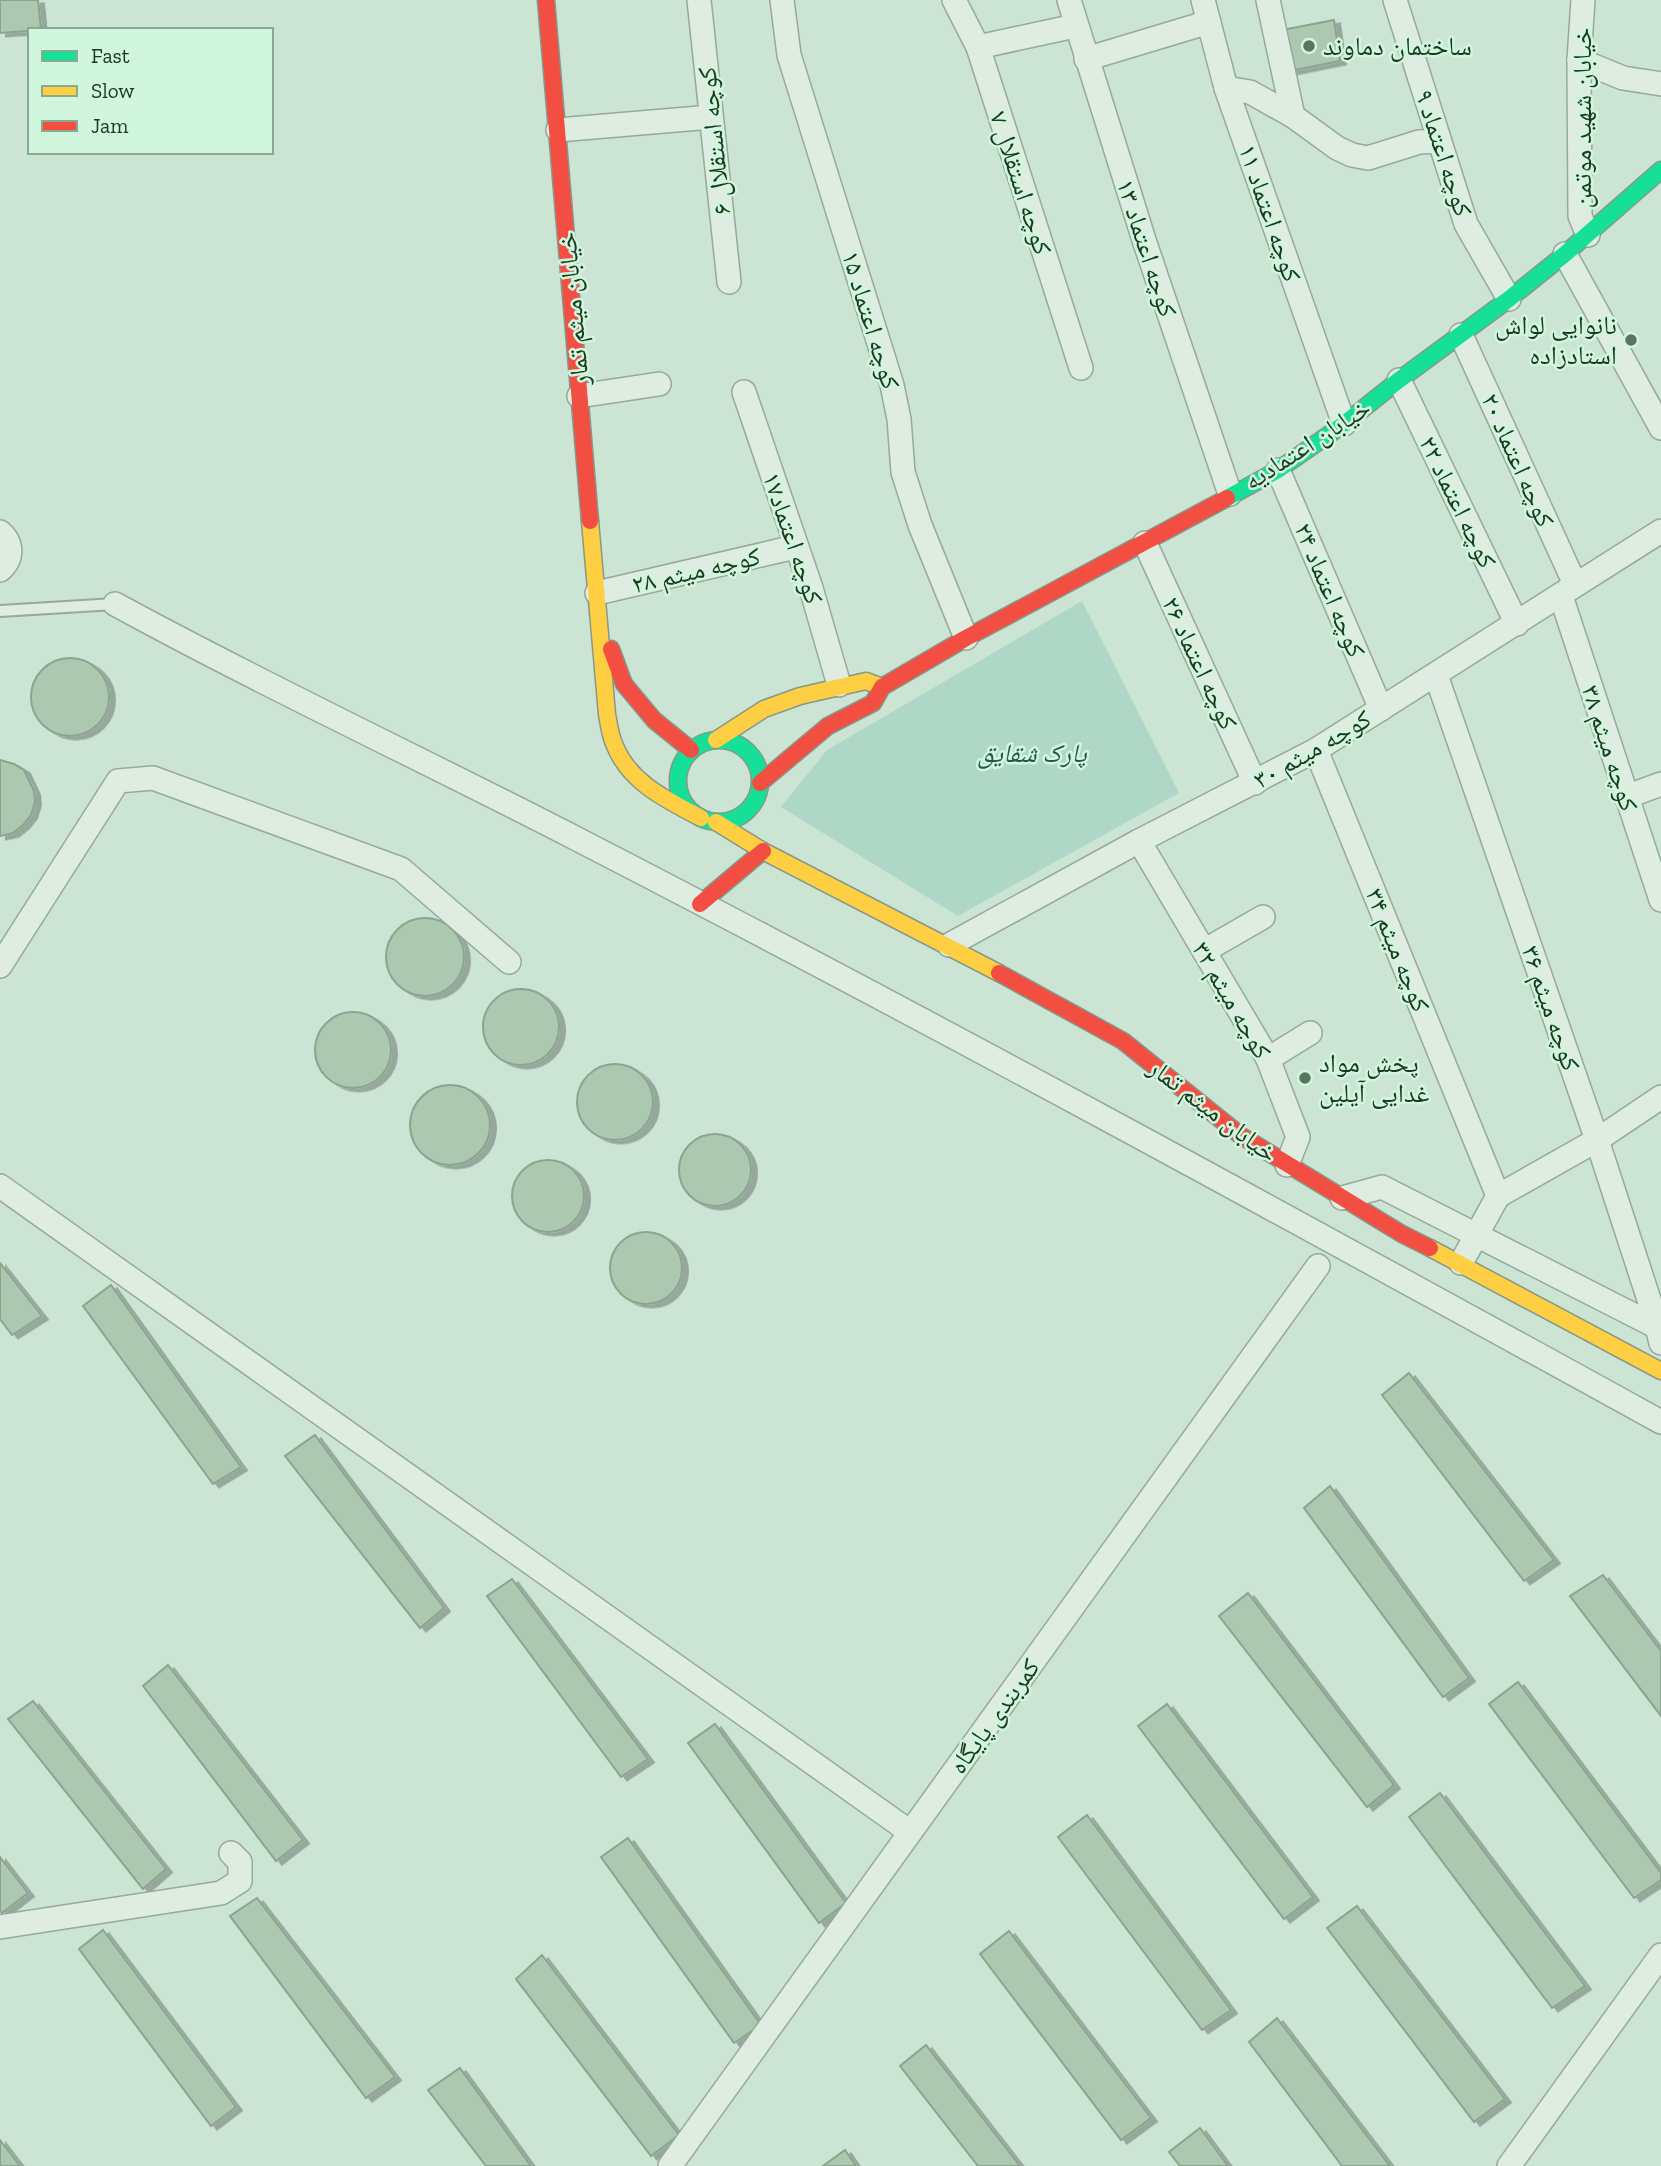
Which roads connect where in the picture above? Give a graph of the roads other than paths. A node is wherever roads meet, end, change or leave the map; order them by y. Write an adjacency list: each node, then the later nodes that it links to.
1 (546, 0): 18 (street, خیابان میثم تمار)
2 (699, 0): 17 (street, کوچه استقلال ۶)
3 (782, 0): 46 (street, کوچه اعتماد ۱۵)
4 (954, 0): 11 (street, کوچه استقلال ۷)
5 (1069, 0): 10 (street, کوچه اعتماد ۱۳)
6 (1268, 0): 16 (street)
7 (1395, 0): 19 (street, کوچه اعتماد ۹)
8 (1583, 0): 13 (street, خیابان شهید موتمن)
9 (1206, 11): 12 (street); 15 (street, کوچه اعتماد ۱۱)
10 (1075, 26): 11 (street); 12 (street, کوچه اعتماد ۱۳)
11 (978, 47): 26 (street, کوچه استقلال ۷)
12 (1086, 59): 34 (street, کوچه اعتماد ۱۳)
13 (1586, 63): 14 (street); 21 (street, خیابان شهید موتمن)
14 (1661, 84)
15 (1226, 88): 16 (street); 31 (street, کوچه اعتماد ۱۱)
16 (1293, 116): 19 (street)
17 (710, 117): 18 (street); 23 (street, کوچه استقلال ۶)
18 (558, 130): 30 (street, خیابان میثم تمار)
19 (1439, 141): 24 (street, کوچه اعتماد ۹)
20 (1661, 170): 21 (street, خیابان اعتمادیه)
21 (1595, 229): 22 (street, خیابان اعتمادیه)
22 (1565, 254): 24 (street, خیابان اعتمادیه); 32 (street)
23 (729, 282)
24 (1509, 299): 25 (street, خیابان اعتمادیه)
25 (1461, 335): 27 (street, خیابان اعتمادیه); 40 (street, کوچه اعتماد ۲۰)
26 (1081, 368)
27 (1399, 380): 31 (street, خیابان اعتمادیه); 45 (street, کوچه اعتماد ۲۲)
28 (659, 384): 30 (street)
29 (744, 392): 38 (street, کوچه اعتماد۱۷)
30 (579, 396): 41 (street, خیابان میثم تمار)
31 (1344, 424): 33 (street, خیابان اعتمادیه)
32 (1661, 428)
33 (1278, 470): 34 (street, خیابان اعتمادیه); 50 (street, کوچه اعتماد ۲۴)
34 (1230, 494): 37 (street, خیابان اعتمادیه)
35 (1661, 531): 40 (street, کوچه میثم ۳۰)
36 (0, 532): 39 (street)
37 (1145, 543): 46 (street, خیابان اعتمادیه); 54 (street, کوچه اعتماد ۲۶)
38 (795, 547): 41 (street, کوچه میثم ۲۸); 48 (street, کوچه اعتماد۱۷)
39 (0, 570)
40 (1568, 590): 45 (street, کوچه میثم ۳۰); 57 (street, کوچه میثم ۳۸)
41 (597, 593): 44 (street, خیابان میثم تمار)
42 (115, 604): 43 (lane); 62 (street)
43 (0, 611)
44 (600, 618): 52 (street, خیابان میثم تمار); 58 (street, خیابان میثم تمار)
45 (1517, 624): 47 (street, کوچه میثم ۳۰)
46 (966, 638): 49 (street, خیابان اعتمادیه)
47 (1436, 675): 50 (street, کوچه میثم ۳۰); 71 (street, کوچه میثم ۳۶)
48 (839, 685): 49 (street); 51 (street)
49 (882, 687): 56 (street, خیابان اعتمادیه)
50 (1381, 709): 53 (street, کوچه میثم ۳۰)
51 (716, 740): 52 (street); 56 (street)
52 (691, 750): 58 (street)
53 (1316, 750): 54 (street, کوچه میثم ۳۰); 74 (street, کوچه میثم ۳۴)
54 (1255, 783): 59 (street, کوچه میثم ۳۰)
55 (1661, 784): 57 (street)
56 (758, 791): 58 (street); 60 (street)
57 (1626, 797): 61 (street, کوچه میثم ۳۸)
58 (709, 820): 60 (street, خیابان میثم تمار)
59 (1139, 841): 64 (street, کوچه میثم ۳۰); 65 (street, کوچه میثم ۳۲)
60 (763, 851): 62 (street); 64 (street, خیابان میثم تمار)
61 (1661, 900)
62 (701, 904): 81 (street)
63 (1263, 917): 65 (street)
64 (949, 945): 72 (street, خیابان میثم تمار)
65 (1205, 951): 69 (street, کوچه میثم ۳۲)
66 (509, 962): 67 (street)
67 (0, 965)
68 (1310, 1033): 69 (street)
69 (1268, 1059): 72 (street, کوچه میثم ۳۲)
70 (1661, 1097): 71 (street)
71 (1597, 1140): 74 (street); 79 (street, کوچه میثم ۳۶)
72 (1287, 1165): 75 (street, خیابان میثم تمار)
73 (0, 1186): 82 (street)
74 (1498, 1196): 76 (street)
75 (1342, 1198): 76 (street); 77 (street, خیابان میثم تمار)
76 (1475, 1236): 77 (street); 79 (street)
77 (1461, 1263): 80 (street, خیابان میثم تمار)
78 (1318, 1266): 82 (street, کمربندی پایگاه)
79 (1660, 1333)
80 (1661, 1371)
81 (1661, 1422)
82 (910, 1832): 86 (street, کمربندی پایگاه)
83 (231, 1853): 84 (street)
84 (0, 1927)
85 (1661, 1955): 87 (street)
86 (670, 2166)
87 (1509, 2166)

